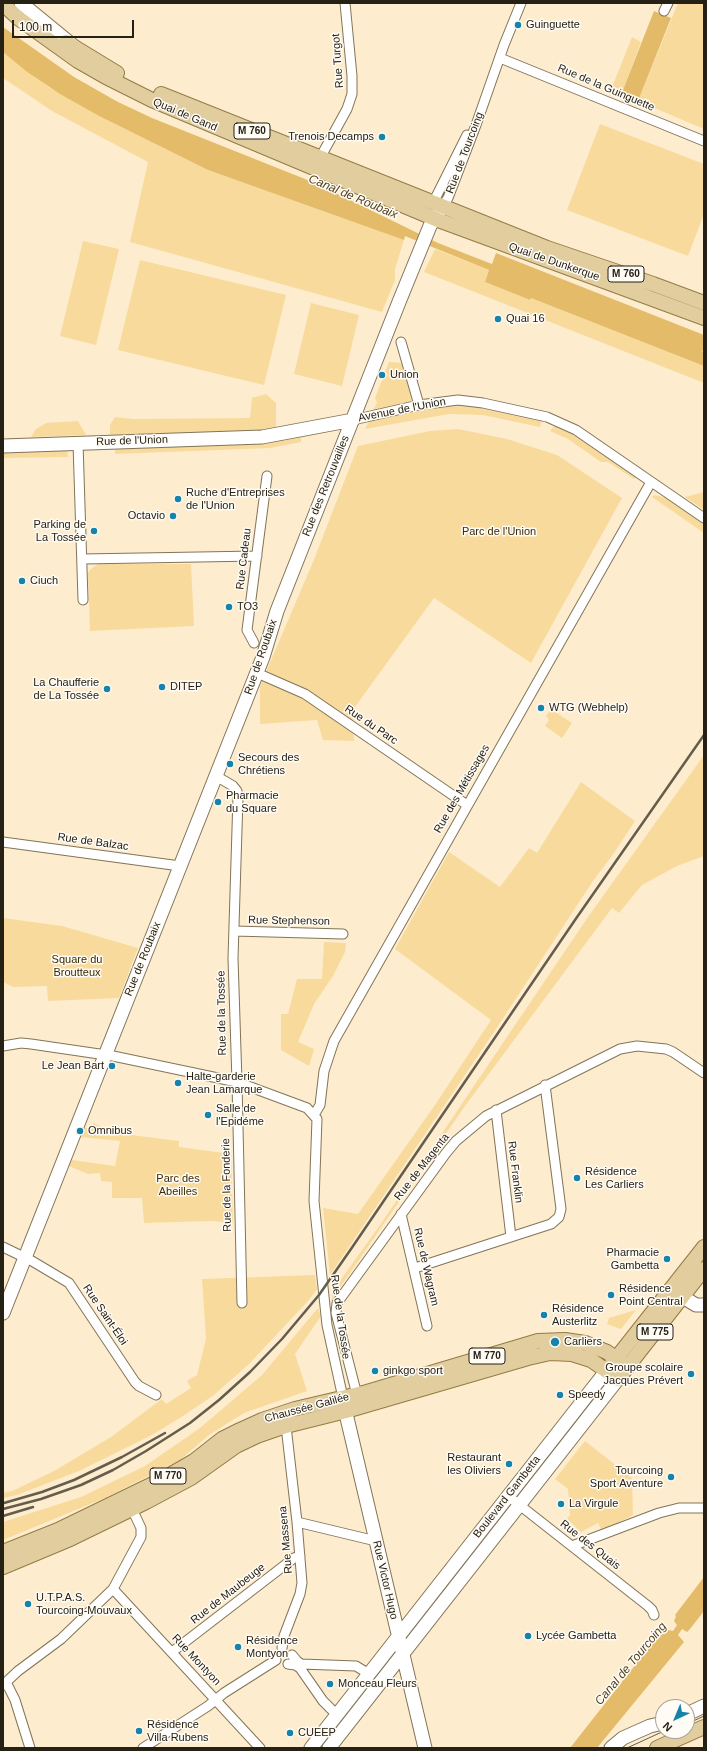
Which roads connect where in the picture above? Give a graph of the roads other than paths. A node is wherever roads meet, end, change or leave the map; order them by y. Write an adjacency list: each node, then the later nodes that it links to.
1 (12, 3): 6 (main road)
2 (21, 3): 6 (street, Quai de Gand / M 760)
3 (345, 3): 9 (street, Rue Turgot)
4 (521, 3): 7 (street, Rue de Tourcoing)
5 (3, 6): 10 (main road, Quai de Gand / M 760)
6 (76, 48): 9 (main road, Quai de Gand / M 760)
7 (500, 58): 8 (street, Rue de la Guinguette); 10 (street, Rue de Tourcoing)
8 (704, 141)
9 (320, 158): 10 (main road, Quai de Gand / M 760)
10 (431, 215): 11 (main road, Quai de Dunkerque / M 760); 12 (main road, Quai de Dunkerque / M 760); 15 (street, Rue des Retrouvailles)
11 (704, 303)
12 (704, 318)
13 (401, 342): 14 (street)
14 (419, 405): 15 (street, Avenue de l'Union); 20 (street, Avenue de l'Union)
15 (353, 420): 16 (street, Avenue de l'Union); 25 (street, Rue des Retrouvailles)
16 (262, 436): 17 (street, Rue de l'Union)
17 (78, 443): 18 (street, Rue de l'Union); 23 (street)
18 (3, 446)
19 (267, 476): 22 (street, Rue Cadeau)
20 (651, 482): 21 (street, Avenue de l'Union); 29 (street, Rue des Métissages)
21 (704, 518)
22 (256, 556): 23 (street); 26 (street, Rue Cadeau)
23 (82, 559): 24 (street)
24 (83, 600)
25 (280, 604): 27 (street, Rue de Roubaix)
26 (254, 644)
27 (257, 673): 28 (street, Rue de Roubaix); 29 (street, Rue du Parc)
28 (216, 776): 31 (street, Rue de Roubaix); 32 (street, Rue de la Tossée)
29 (467, 805): 40 (street, Rue des Métissages)
30 (3, 842): 31 (street, Rue de Balzac)
31 (180, 866): 35 (street, Rue de Roubaix)
32 (234, 931): 33 (street, Rue Stephenson); 37 (street, Rue de la Tossée)
33 (343, 934)
34 (3, 1046): 35 (street)
35 (105, 1055): 37 (street); 45 (street, Rue de Roubaix)
36 (704, 1073): 38 (street, Rue de Magenta)
37 (237, 1082): 40 (street); 49 (street, Rue de la Fonderie)
38 (545, 1085): 39 (street, Rue de Magenta); 42 (street)
39 (496, 1110): 41 (street, Rue de Magenta); 42 (street, Rue Franklin)
40 (314, 1115): 58 (street, Rue de la Tossée)
41 (401, 1214): 46 (street, Rue de Wagram); 57 (street, Rue de Magenta)
42 (512, 1237): 46 (street)
43 (3, 1247): 45 (street, Rue Saint-Éloi)
44 (704, 1248): 48 (main road, Boulevard Gambetta / M 775)
45 (25, 1258): 51 (street, Rue de Roubaix); 56 (street, Rue Saint-Éloi)
46 (415, 1268): 52 (street, Rue de Wagram)
47 (704, 1269): 48 (main road, Boulevard Gambetta / M 775)
48 (676, 1294): 50 (street); 53 (main road, Boulevard Gambetta / M 775); 54 (main road, Boulevard Gambetta / M 775)
49 (242, 1303)
50 (704, 1305)
51 (3, 1313)
52 (427, 1326)
53 (617, 1358): 54 (main road, Chaussée Galilée / M 770); 55 (main road, Boulevard Gambetta / M 775); 57 (main road, Chaussée Galilée / M 770)
54 (628, 1367): 55 (main road, Boulevard Gambetta / M 775)
55 (612, 1375): 58 (main road, Chaussée Galilée / M 770); 60 (street, Boulevard Gambetta / M 775); 61 (street, Boulevard Gambetta / M 775)
56 (156, 1395)
57 (357, 1395): 58 (main road, Chaussée Galilée / M 770)
58 (344, 1405): 59 (main road, Chaussée Galilée / M 770); 65 (street, Rue Victor Hugo); 67 (main road, Chaussée Galilée / M 770)
59 (286, 1426): 63 (main road, Chaussée Galilée / M 770); 64 (street, Rue Massena)
60 (508, 1496): 61 (street, Rue des Quais); 72 (street, Boulevard Gambetta / M 775)
61 (519, 1504): 66 (street, Rue des Quais); 75 (street, Boulevard Gambetta / M 775)
62 (704, 1508): 66 (street)
63 (132, 1509): 69 (main road, Chaussée Galilée / M 770); 70 (street)
64 (297, 1522): 65 (street); 68 (street, Rue Massena)
65 (376, 1541): 72 (street, Rue Victor Hugo)
66 (572, 1546): 71 (street, Rue des Quais)
67 (3, 1552)
68 (300, 1556): 73 (street, Rue Massena); 74 (street, Rue de Maubeuge)
69 (3, 1566)
70 (113, 1589): 74 (street, Rue Montyon); 81 (street)
71 (654, 1615)
72 (399, 1637): 75 (street, Rue Victor Hugo); 80 (street, Boulevard Gambetta / M 775)
73 (282, 1648): 76 (street); 77 (street)
74 (172, 1652): 83 (street, Rue Montyon)
75 (403, 1653): 92 (street, Boulevard Gambetta / M 775); 93 (street, Rue Victor Hugo)
76 (292, 1654): 78 (street); 79 (street)
77 (276, 1660): 78 (street); 83 (street)
78 (288, 1664): 82 (street)
79 (323, 1666): 80 (street); 82 (street)
80 (369, 1674): 84 (street, Boulevard Gambetta / M 775)
81 (4, 1683): 88 (street)
82 (311, 1684): 84 (street)
83 (216, 1700): 89 (street); 90 (street, Rue Montyon)
84 (337, 1715): 91 (street, Boulevard Gambetta / M 775)
85 (655, 1725): 94 (street)
86 (704, 1727): 95 (main road)
87 (704, 1735): 96 (main road)
88 (30, 1748)
89 (143, 1748)
90 (260, 1748)
91 (311, 1748)
92 (329, 1748)
93 (425, 1748)
94 (611, 1748)
95 (657, 1748)
96 (676, 1748)

